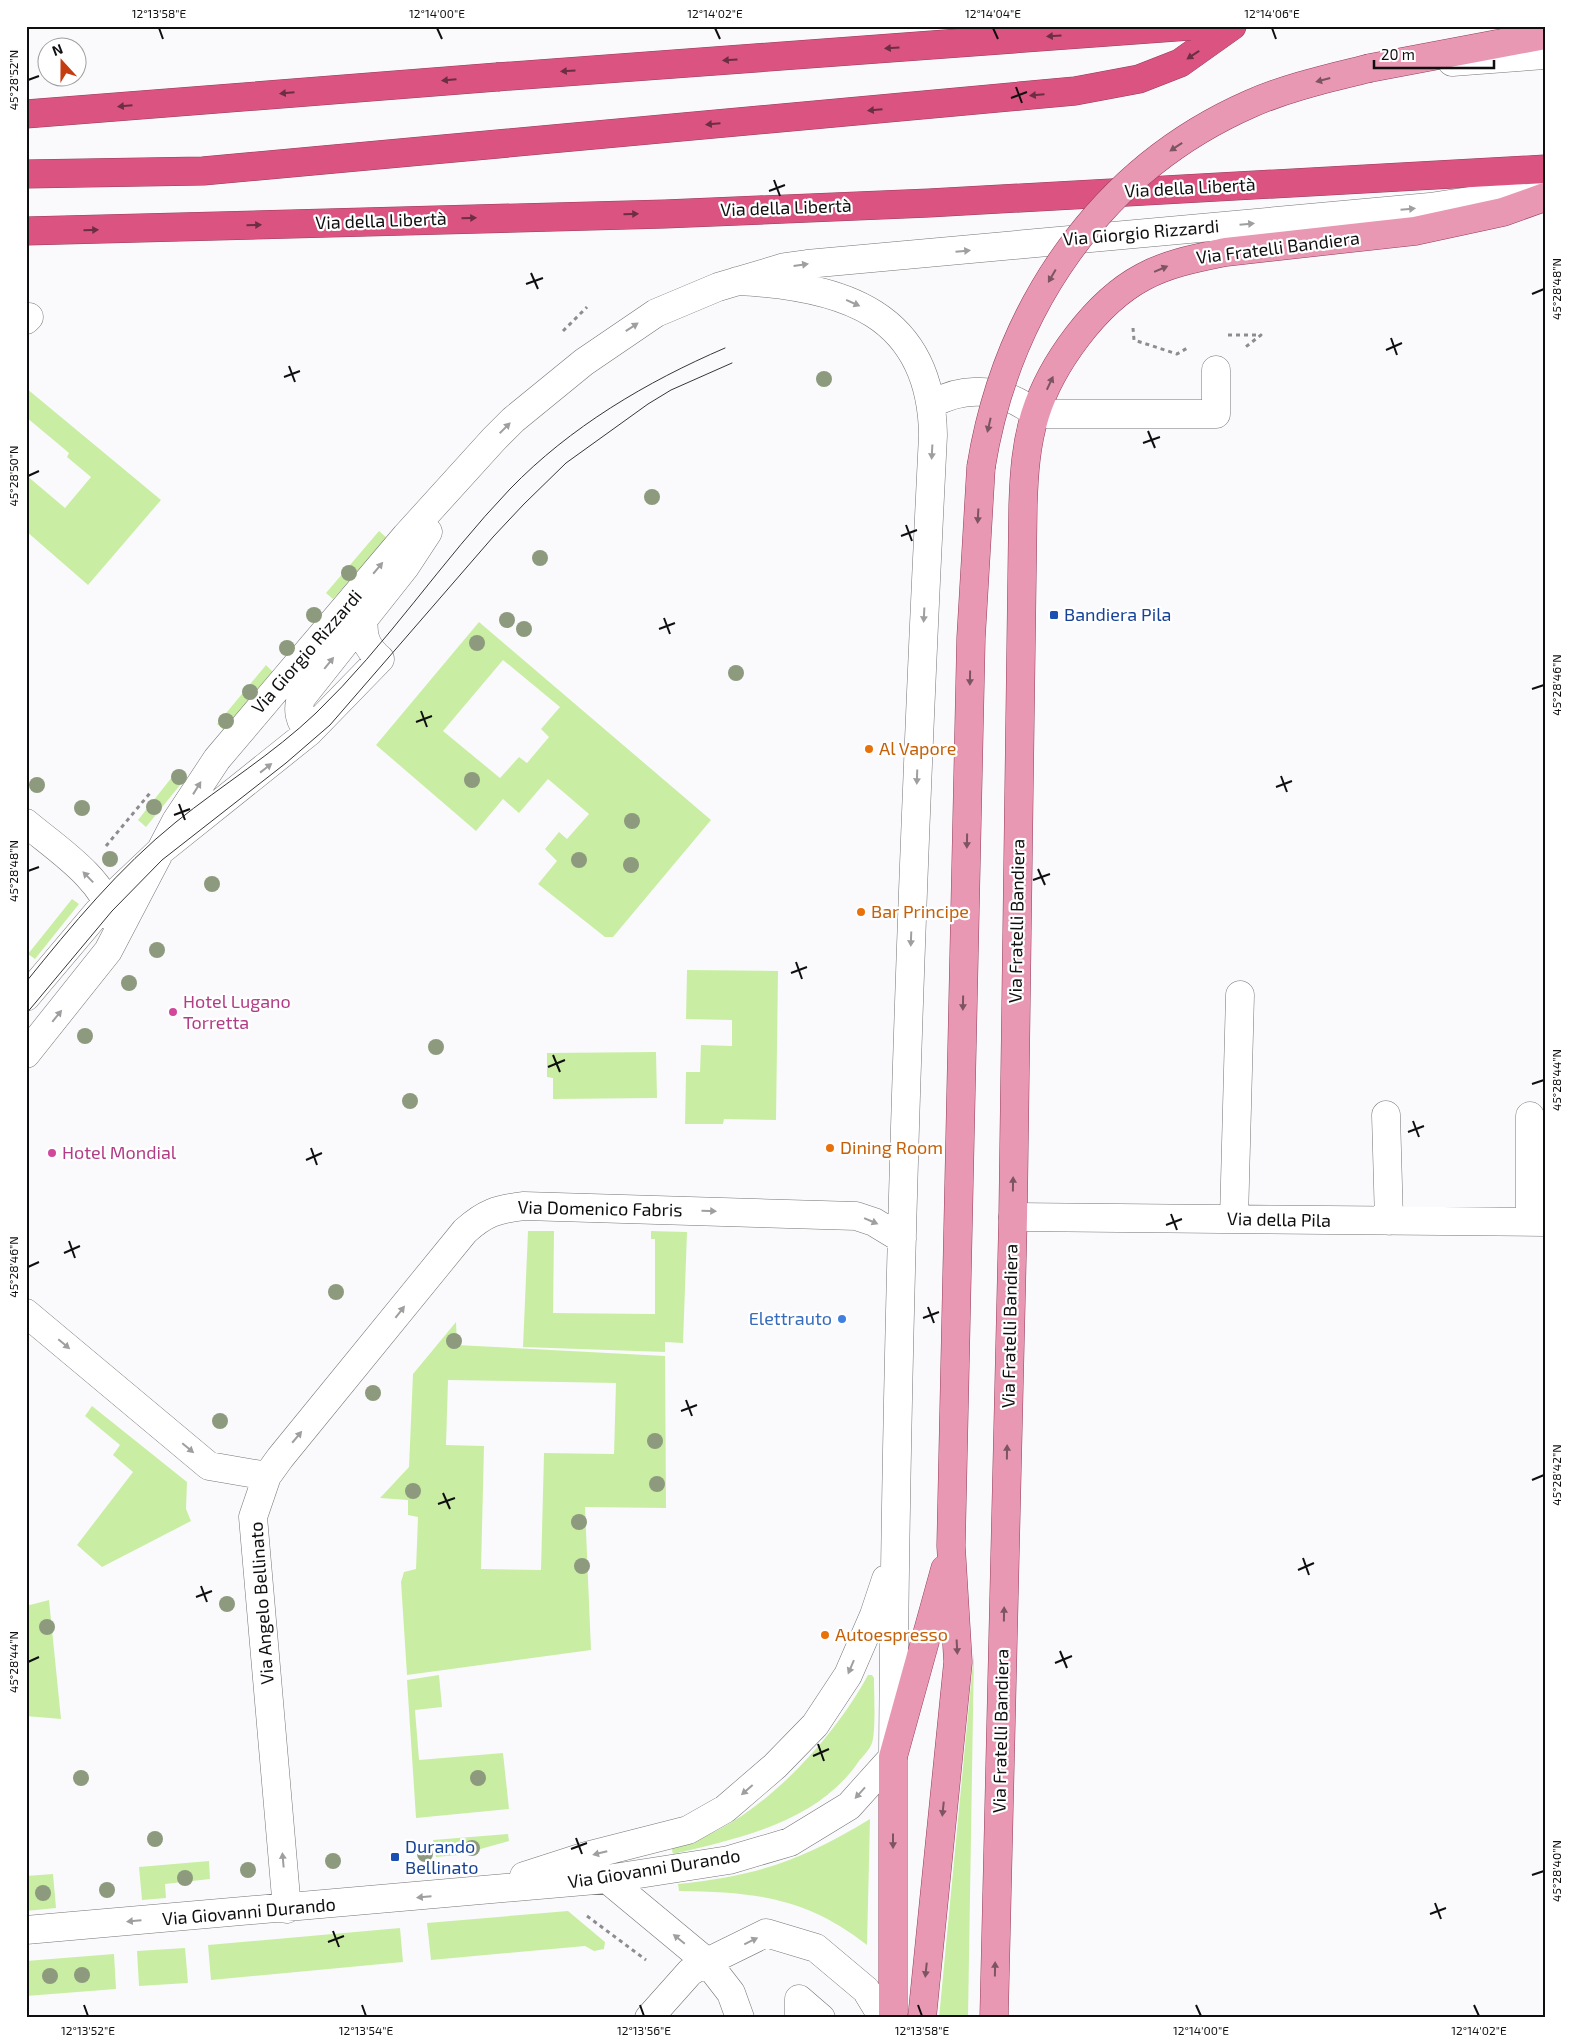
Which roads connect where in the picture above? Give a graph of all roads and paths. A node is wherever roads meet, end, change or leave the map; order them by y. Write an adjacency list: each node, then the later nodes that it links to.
1 (1190, 26): 6 (highway, one-way to 6, bridge)
2 (1232, 26): 8 (highway, one-way to 8)
3 (1545, 35): 5 (main road)
4 (1545, 56): 5 (street)
5 (1370, 68): 38 (main road, one-way to 38, bridge)
6 (26, 114)
7 (1545, 169): 11 (highway, Via della Libertà, one-way to 7)
8 (26, 174)
9 (1545, 186): 12 (street, Via Giorgio Rizzardi, one-way to 9)
10 (1545, 197): 18 (main road, Via Fratelli Bandiera, one-way to 10)
11 (26, 231)
12 (737, 281): 17 (street, Via Giorgio Rizzardi, one-way to 17); 19 (street, Via Giorgio Rizzardi, one-way to 12)
13 (1133, 322): 15 (path)
14 (1221, 335): 16 (path)
15 (1196, 343)
16 (1216, 370): 18 (street)
17 (932, 404): 18 (street); 35 (street, one-way to 35)
18 (1036, 414): 31 (main road, Via Fratelli Bandiera, one-way to 18)
19 (471, 463): 20 (street, Via Giorgio Rizzardi); 23 (street, Via Giorgio Rizzardi, one-way to 19)
20 (364, 620): 21 (street, Via Giorgio Rizzardi, one-way to 20); 21 (street, Via Giorgio Rizzardi)
21 (309, 732): 23 (street, Via Giorgio Rizzardi, one-way to 21)
22 (26, 823): 24 (street, one-way to 22)
23 (159, 852): 24 (street, Via Giorgio Rizzardi); 25 (street, Via Giorgio Rizzardi)
24 (108, 902): 25 (street); 27 (street, Via Giorgio Rizzardi)
25 (118, 934): 28 (street, Via Giorgio Rizzardi, one-way to 25)
26 (1240, 995): 32 (street)
27 (26, 997)
28 (26, 1054)
29 (1386, 1115): 33 (street)
30 (1530, 1116): 34 (street)
31 (1013, 1217): 32 (street, Via della Pila); 55 (main road, Via Fratelli Bandiera, one-way to 31)
32 (1234, 1219): 33 (street, Via della Pila)
33 (1389, 1221): 34 (street, Via della Pila)
34 (1537, 1222)
35 (902, 1239): 37 (street, Via Domenico Fabris, one-way to 35); 39 (street)
36 (26, 1313): 37 (street, one-way to 37)
37 (267, 1476): 43 (street, Via Angelo Bellinato, one-way to 37)
38 (951, 1546): 40 (main road); 54 (main road, one-way to 54)
39 (894, 1556): 40 (street); 42 (street, Via Giovanni Durando, one-way to 42)
40 (893, 1757): 41 (street, Via Giovanni Durando, one-way to 41); 53 (main road, one-way to 53)
41 (606, 1879): 42 (street, Via Giovanni Durando); 46 (street, one-way to 41)
42 (472, 1892): 43 (street, Via Giovanni Durando, one-way to 43)
43 (287, 1909): 45 (street, Via Giovanni Durando, one-way to 45)
44 (581, 1912): 47 (path)
45 (26, 1930)
46 (707, 1962): 47 (street); 49 (street); 52 (street, one-way to 52)
47 (679, 1985): 48 (street)
48 (649, 2018)
49 (740, 2018)
50 (799, 2018): 51 (street)
51 (821, 2018)
52 (883, 2018)
53 (893, 2018)
54 (922, 2018)
55 (994, 2018)

